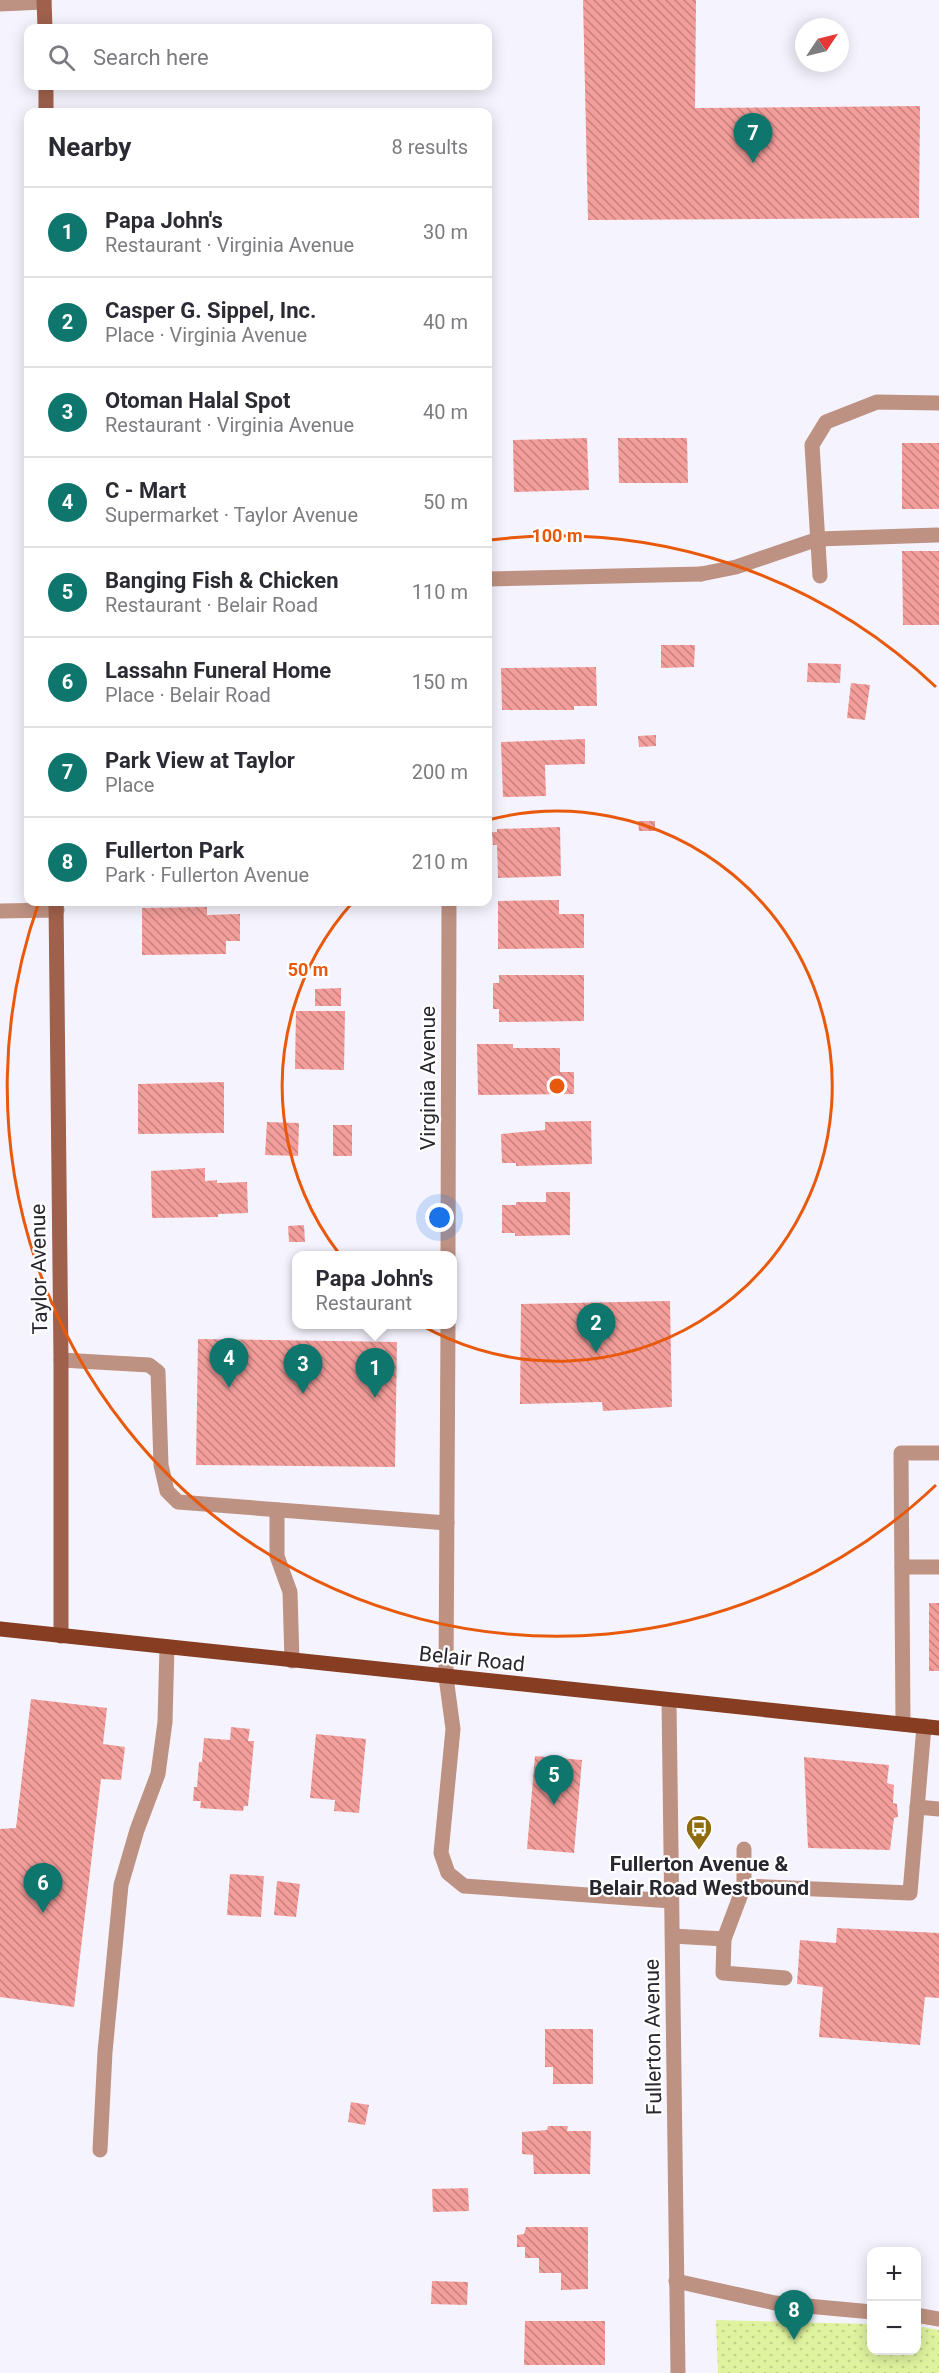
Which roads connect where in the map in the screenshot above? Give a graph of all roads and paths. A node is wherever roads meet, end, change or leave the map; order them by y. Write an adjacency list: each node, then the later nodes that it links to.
1 (44, 1): 2 (street); 3 (main road)
2 (0, 4)
3 (45, 24)
4 (46, 90): 5 (main road)
5 (46, 108)
6 (939, 403): 8 (street)
7 (937, 535): 8 (street)
8 (818, 539): 9 (street); 10 (street)
9 (820, 576)
10 (492, 579)
11 (56, 906): 13 (street); 16 (main road, Taylor Avenue)
12 (450, 906): 14 (street, Virginia Avenue)
13 (0, 911)
14 (448, 1251)
15 (448, 1329): 19 (street)
16 (61, 1360): 18 (street); 23 (main road, Taylor Avenue)
17 (939, 1453): 21 (street)
18 (277, 1510): 19 (street); 25 (street)
19 (447, 1523): 26 (street)
20 (939, 1566): 21 (street)
21 (902, 1567): 28 (street)
22 (0, 1629): 23 (main road, Belair Road)
23 (61, 1636): 24 (main road, Belair Road)
24 (167, 1647): 25 (main road, Belair Road); 38 (street)
25 (292, 1660): 26 (main road, Belair Road)
26 (446, 1677): 27 (main road, Belair Road); 34 (street)
27 (669, 1701): 28 (main road, Belair Road); 34 (street, Fullerton Avenue)
28 (903, 1724): 29 (main road, Belair Road)
29 (932, 1727): 30 (street)
30 (917, 1807): 31 (street); 33 (street)
31 (939, 1809)
32 (744, 1849): 33 (street)
33 (744, 1886): 36 (street)
34 (671, 1901): 35 (street, Fullerton Avenue)
35 (673, 1936): 36 (street); 39 (street, Fullerton Avenue)
36 (724, 1939): 37 (street)
37 (785, 1978)
38 (100, 2150)
39 (676, 2281): 40 (street); 43 (street, Fullerton Avenue)
40 (867, 2312)
41 (921, 2317): 42 (street)
42 (939, 2319)
43 (678, 2373)

